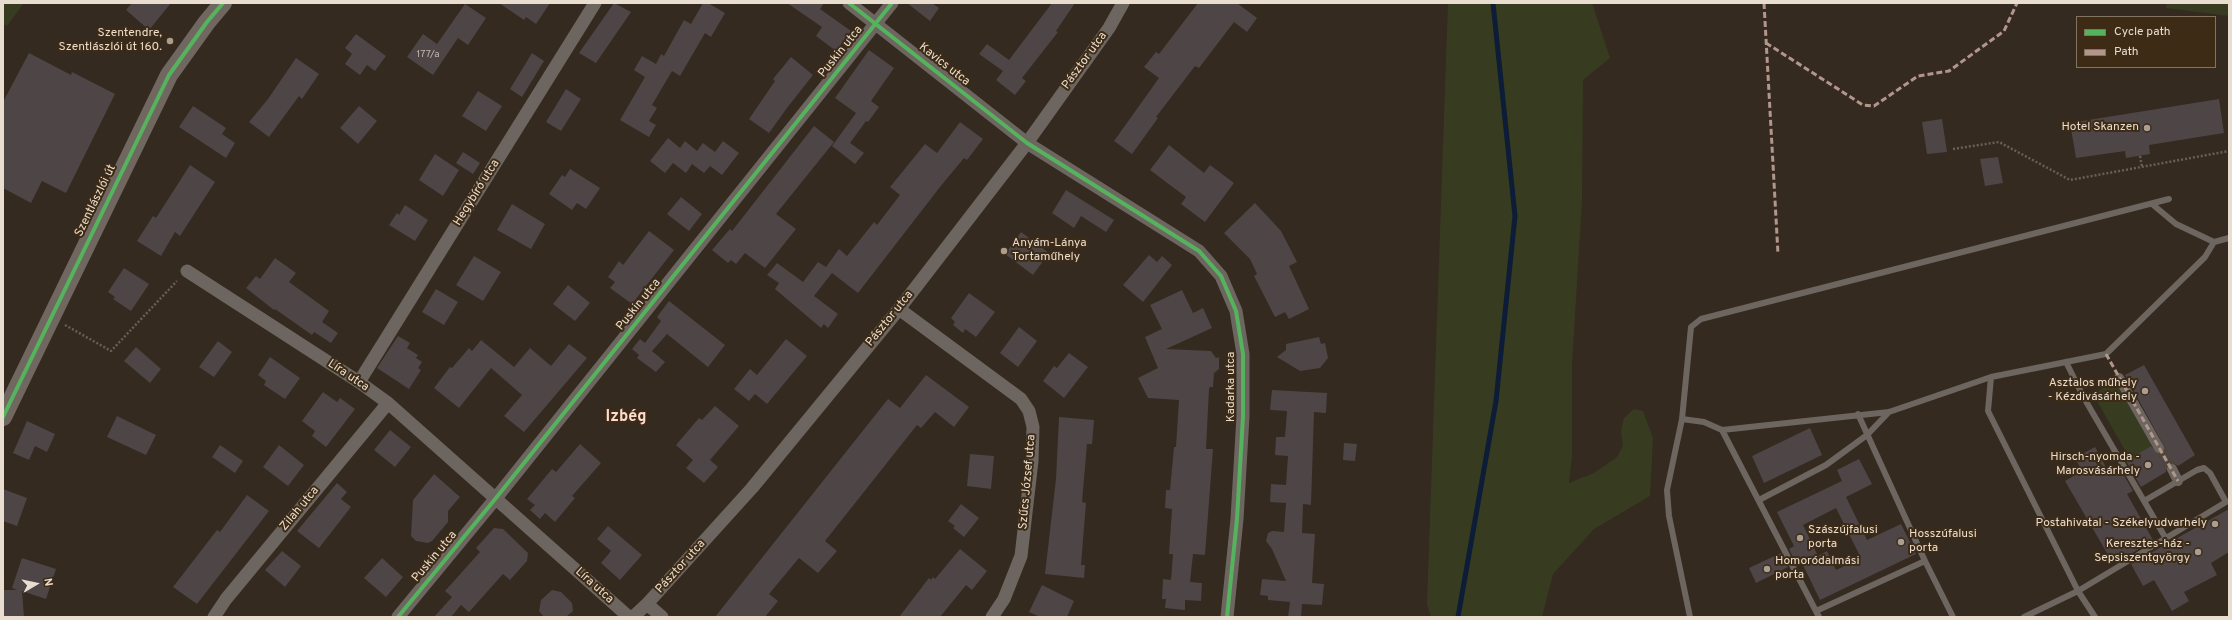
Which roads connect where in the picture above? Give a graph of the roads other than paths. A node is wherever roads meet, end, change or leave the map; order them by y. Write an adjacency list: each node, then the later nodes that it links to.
1 (223, 3): 21 (main road, Szentlászlói út)
2 (595, 3): 17 (street, Hegybíró utca)
3 (849, 3): 6 (street, Kavics utca)
4 (892, 3): 6 (street, Puskin utca)
5 (1123, 3): 7 (street, Pásztor utca)
6 (876, 24): 7 (street, Kavics utca); 28 (street, Puskin utca)
7 (1027, 143): 13 (street, Pásztor utca); 42 (street, Kadarka utca)
8 (2169, 199): 9 (lane)
9 (2152, 204): 11 (lane); 22 (lane)
10 (2229, 238): 11 (lane)
11 (2214, 242): 14 (lane)
12 (187, 271): 17 (street, Líra utca)
13 (899, 309): 34 (street, Pásztor utca); 41 (street, Szűcs József utca)
14 (2066, 362): 15 (lane); 30 (lane)
15 (1991, 377): 19 (lane); 33 (lane)
16 (2119, 378): 25 (street)
17 (359, 382): 18 (street, Líra utca)
18 (388, 403): 28 (street, Líra utca); 36 (street, Zilah utca)
19 (1889, 412): 20 (lane); 24 (lane)
20 (1858, 414): 23 (lane); 24 (lane)
21 (3, 417)
22 (1682, 419): 23 (lane); 43 (lane)
23 (1722, 430): 29 (lane)
24 (1867, 435): 29 (lane); 32 (lane)
25 (2159, 448)
26 (2172, 469): 27 (street)
27 (2178, 481): 30 (lane); 31 (lane)
28 (496, 498): 37 (street, Puskin utca); 38 (street, Líra utca)
29 (1759, 500): 35 (lane)
30 (2144, 501): 31 (lane)
31 (2165, 537): 33 (lane)
32 (1924, 561): 35 (lane); 44 (lane)
33 (2078, 591): 45 (lane); 46 (lane)
34 (647, 604): 39 (street, Pásztor utca); 40 (street)
35 (1817, 614)
36 (214, 617)
37 (398, 617)
38 (629, 617)
39 (633, 617)
40 (662, 617)
41 (992, 617)
42 (1228, 617)
43 (1690, 617)
44 (1954, 617)
45 (2024, 617)
46 (2095, 617)

